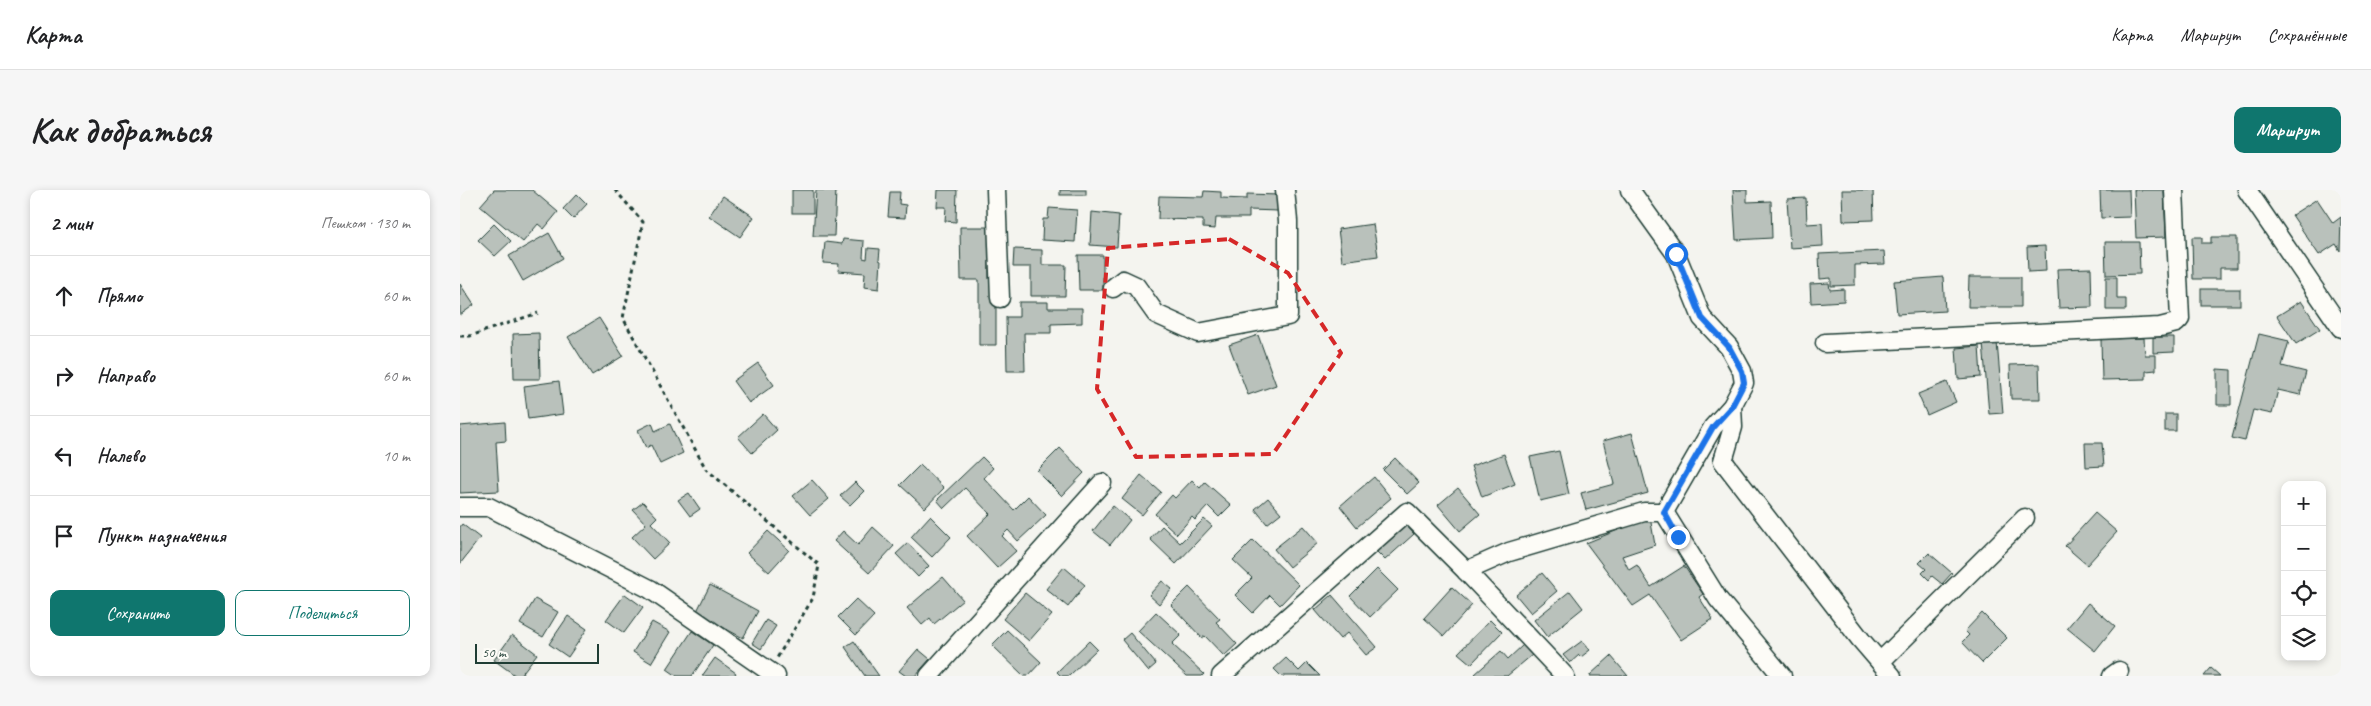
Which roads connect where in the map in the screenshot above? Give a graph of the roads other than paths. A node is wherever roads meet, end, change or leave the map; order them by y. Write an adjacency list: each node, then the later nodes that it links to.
1 (996, 190): 7 (street)
2 (1285, 190): 6 (street)
3 (1630, 190): 10 (street)
4 (2174, 190): 9 (street)
5 (2247, 190): 8 (street)
6 (1113, 288)
7 (1000, 298)
8 (2341, 328)
9 (1825, 343)
10 (1732, 406): 13 (street); 16 (street)
11 (1102, 483): 19 (street)
12 (460, 507): 18 (street)
13 (1664, 512): 15 (street); 21 (street)
14 (2025, 518): 16 (street)
15 (1466, 571): 17 (street); 20 (street)
16 (1880, 662): 22 (street)
17 (1230, 673)
18 (772, 674)
19 (929, 676)
20 (1565, 676)
21 (1782, 676)
22 (1892, 676)

